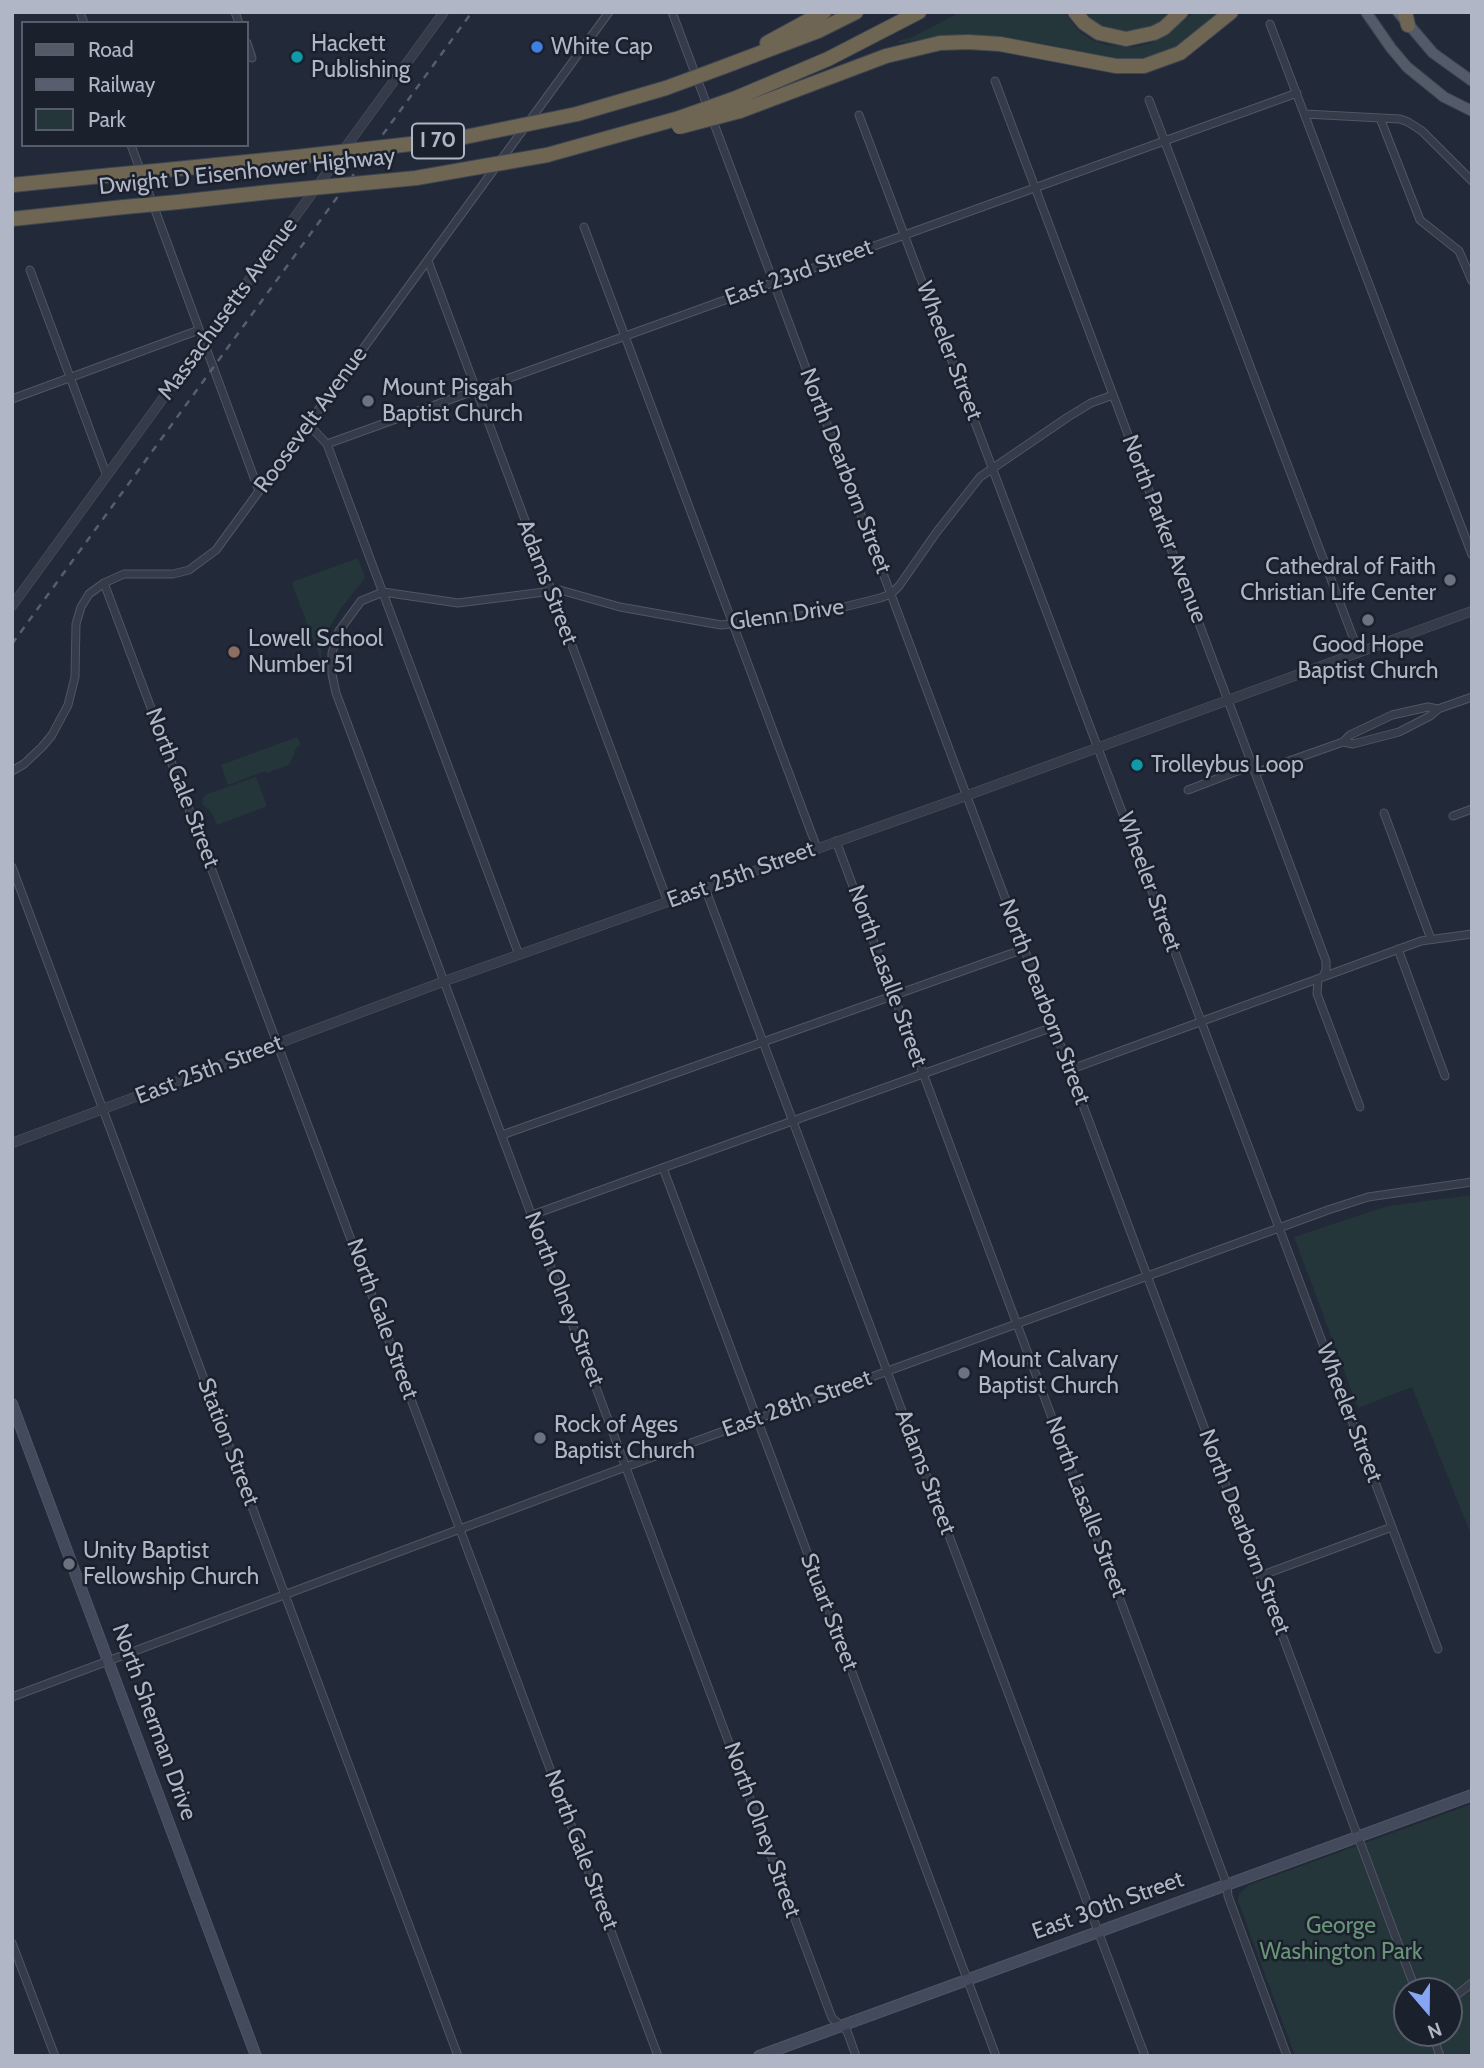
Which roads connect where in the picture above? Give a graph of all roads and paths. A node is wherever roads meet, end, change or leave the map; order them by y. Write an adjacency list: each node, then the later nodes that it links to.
1 (444, 12): 40 (street, Massachusetts Avenue)
2 (609, 12): 34 (street, Roosevelt Avenue)
3 (673, 12): 37 (street, North Dearborn Street)
4 (824, 12): 16 (highway)
5 (856, 12): 16 (highway, Dwight D Eisenhower Highway / I 70)
6 (919, 12): 21 (highway, Dwight D Eisenhower Highway / I 70)
7 (1075, 12): 8 (highway)
8 (1181, 12)
9 (1231, 12): 21 (highway)
10 (1366, 12): 22 (main road)
11 (1398, 12): 12 (main road)
12 (1406, 19): 18 (main road)
13 (1270, 24): 19 (street)
14 (248, 46): 15 (street)
15 (253, 58)
16 (723, 67): 29 (highway, Dwight D Eisenhower Highway / I 70, bridge)
17 (995, 81): 30 (street, North Parker Avenue)
18 (1472, 81)
19 (1297, 93): 23 (street); 26 (street, East 23rd Street)
20 (1149, 100): 26 (street)
21 (738, 104): 31 (highway, Dwight D Eisenhower Highway / I 70, bridge)
22 (1472, 111)
23 (1305, 114): 25 (street); 50 (street)
24 (859, 115): 33 (street, Wheeler Street)
25 (1380, 118): 28 (street); 36 (street)
26 (1165, 140): 30 (street, East 23rd Street); 58 (street)
27 (132, 147): 38 (street)
28 (1472, 181)
29 (12, 186)
30 (1035, 187): 33 (street, East 23rd Street); 43 (street, North Parker Avenue)
31 (12, 219)
32 (584, 227): 39 (street)
33 (905, 234): 37 (street, East 23rd Street); 47 (street, Wheeler Street)
34 (428, 261): 42 (street, Adams Street); 45 (street, Roosevelt Avenue)
35 (30, 270): 41 (street)
36 (1472, 281)
37 (774, 282): 39 (street, East 23rd Street); 54 (street, North Dearborn Street)
38 (199, 330): 40 (street); 41 (street)
39 (625, 336): 42 (street, East 23rd Street); 57 (street)
40 (204, 343): 48 (street, Massachusetts Avenue); 49 (street)
41 (70, 377): 44 (street); 48 (street)
42 (475, 390): 46 (street, East 23rd Street); 52 (street, Adams Street)
43 (1113, 395): 47 (street); 60 (street, North Parker Avenue)
44 (12, 399)
45 (308, 424): 46 (street); 49 (street, Roosevelt Avenue)
46 (327, 444): 53 (street)
47 (993, 467): 54 (street); 63 (street, Wheeler Street)
48 (107, 476): 55 (street, Massachusetts Avenue)
49 (259, 491): 51 (street, Roosevelt Avenue)
50 (1472, 555)
51 (104, 583): 65 (street, Roosevelt Avenue); 87 (street, North Gale Street)
52 (551, 590): 53 (street, Glenn Drive); 57 (street, Glenn Drive); 75 (street, Adams Street)
53 (383, 592): 80 (street); 82 (street, North Olney Street)
54 (891, 594): 57 (street, Glenn Drive); 67 (street, North Dearborn Street)
55 (12, 607)
56 (1472, 611): 58 (street, East 25th Street)
57 (734, 625): 72 (street)
58 (1359, 653): 60 (street, East 25th Street)
59 (1472, 697): 61 (street)
60 (1229, 700): 63 (street, East 25th Street); 64 (street, North Parker Avenue)
61 (1438, 709): 62 (street); 62 (street)
62 (1343, 742): 64 (street)
63 (1099, 747): 67 (street, East 25th Street); 84 (street, Wheeler Street)
64 (1254, 769): 66 (street); 81 (street, North Parker Avenue)
65 (12, 771)
66 (1188, 790)
67 (967, 796): 71 (street, East 25th Street); 78 (street, North Dearborn Street)
68 (1472, 809): 70 (street)
69 (1384, 813): 77 (street)
70 (1453, 816)
71 (836, 841): 72 (street, East 25th Street); 83 (street, North Lasalle Street)
72 (817, 848): 74 (street, East 25th Street)
73 (12, 867): 92 (street, Station Street)
74 (705, 888): 75 (street, East 25th Street); 86 (street, Adams Street)
75 (668, 902): 80 (street, East 25th Street)
76 (1472, 934): 77 (street)
77 (1431, 939): 79 (street)
78 (1024, 949): 83 (street); 85 (street, North Dearborn Street)
79 (1398, 949): 81 (street); 90 (street)
80 (519, 955): 82 (street, East 25th Street)
81 (1321, 978): 84 (street); 91 (street, North Parker Avenue)
82 (445, 981): 87 (street, East 25th Street); 94 (street, North Olney Street)
83 (894, 996): 86 (street); 89 (street, North Lasalle Street)
84 (1202, 1022): 88 (street); 99 (street, Wheeler Street)
85 (1053, 1027): 88 (street, North Dearborn Street); 89 (street)
86 (764, 1042): 93 (street, Adams Street); 94 (street)
87 (279, 1043): 92 (street, East 25th Street); 108 (street, North Gale Street)
88 (1069, 1070): 100 (street, North Dearborn Street)
89 (923, 1075): 93 (street); 101 (street, North Lasalle Street)
90 (1445, 1076)
91 (1360, 1107)
92 (103, 1110): 95 (street, East 25th Street); 110 (street, Station Street)
93 (793, 1121): 96 (street); 102 (street, Adams Street)
94 (502, 1135): 98 (street, North Olney Street)
95 (12, 1143)
96 (663, 1168): 98 (street); 105 (street, Stuart Street)
97 (1472, 1182): 99 (street, East 28th Street)
98 (532, 1215): 106 (street, North Olney Street)
99 (1279, 1228): 100 (street, East 28th Street); 107 (street, Wheeler Street)
100 (1147, 1277): 101 (street, East 28th Street); 109 (street, North Dearborn Street)
101 (1017, 1325): 102 (street, East 28th Street); 116 (street, North Lasalle Street)
102 (887, 1372): 105 (street, East 28th Street); 117 (street, Adams Street)
103 (12, 1404): 104 (main road, North Sherman Drive)
104 (15, 1419): 112 (main road, North Sherman Drive)
105 (757, 1419): 106 (street, East 28th Street); 120 (street, Stuart Street)
106 (626, 1467): 108 (street, East 28th Street); 121 (street, North Olney Street)
107 (1392, 1527): 109 (street); 111 (street, Wheeler Street)
108 (460, 1529): 110 (street, East 28th Street); 125 (street, North Gale Street)
109 (1260, 1576): 115 (street, North Dearborn Street)
110 (286, 1595): 112 (street, East 28th Street); 124 (street, Station Street)
111 (1438, 1650)
112 (109, 1661): 113 (street, East 28th Street); 123 (main road, North Sherman Drive)
113 (12, 1697)
114 (1472, 1795): 115 (main road, East 30th Street)
115 (1358, 1836): 116 (main road, East 30th Street); 119 (street, North Dearborn Street)
116 (1227, 1885): 117 (main road, East 30th Street); 130 (street, North Lasalle Street)
117 (1098, 1932): 120 (main road, East 30th Street); 129 (street, Adams Street)
118 (12, 1942): 122 (street)
119 (1411, 1977)
120 (968, 1979): 121 (main road, East 30th Street); 128 (street, Stuart Street)
121 (840, 2026): 126 (main road, East 30th Street); 127 (street, North Olney Street)
122 (55, 2056)
123 (256, 2056)
124 (458, 2056)
125 (658, 2056)
126 (759, 2056)
127 (856, 2056)
128 (996, 2056)
129 (1145, 2056)
130 (1287, 2056)

